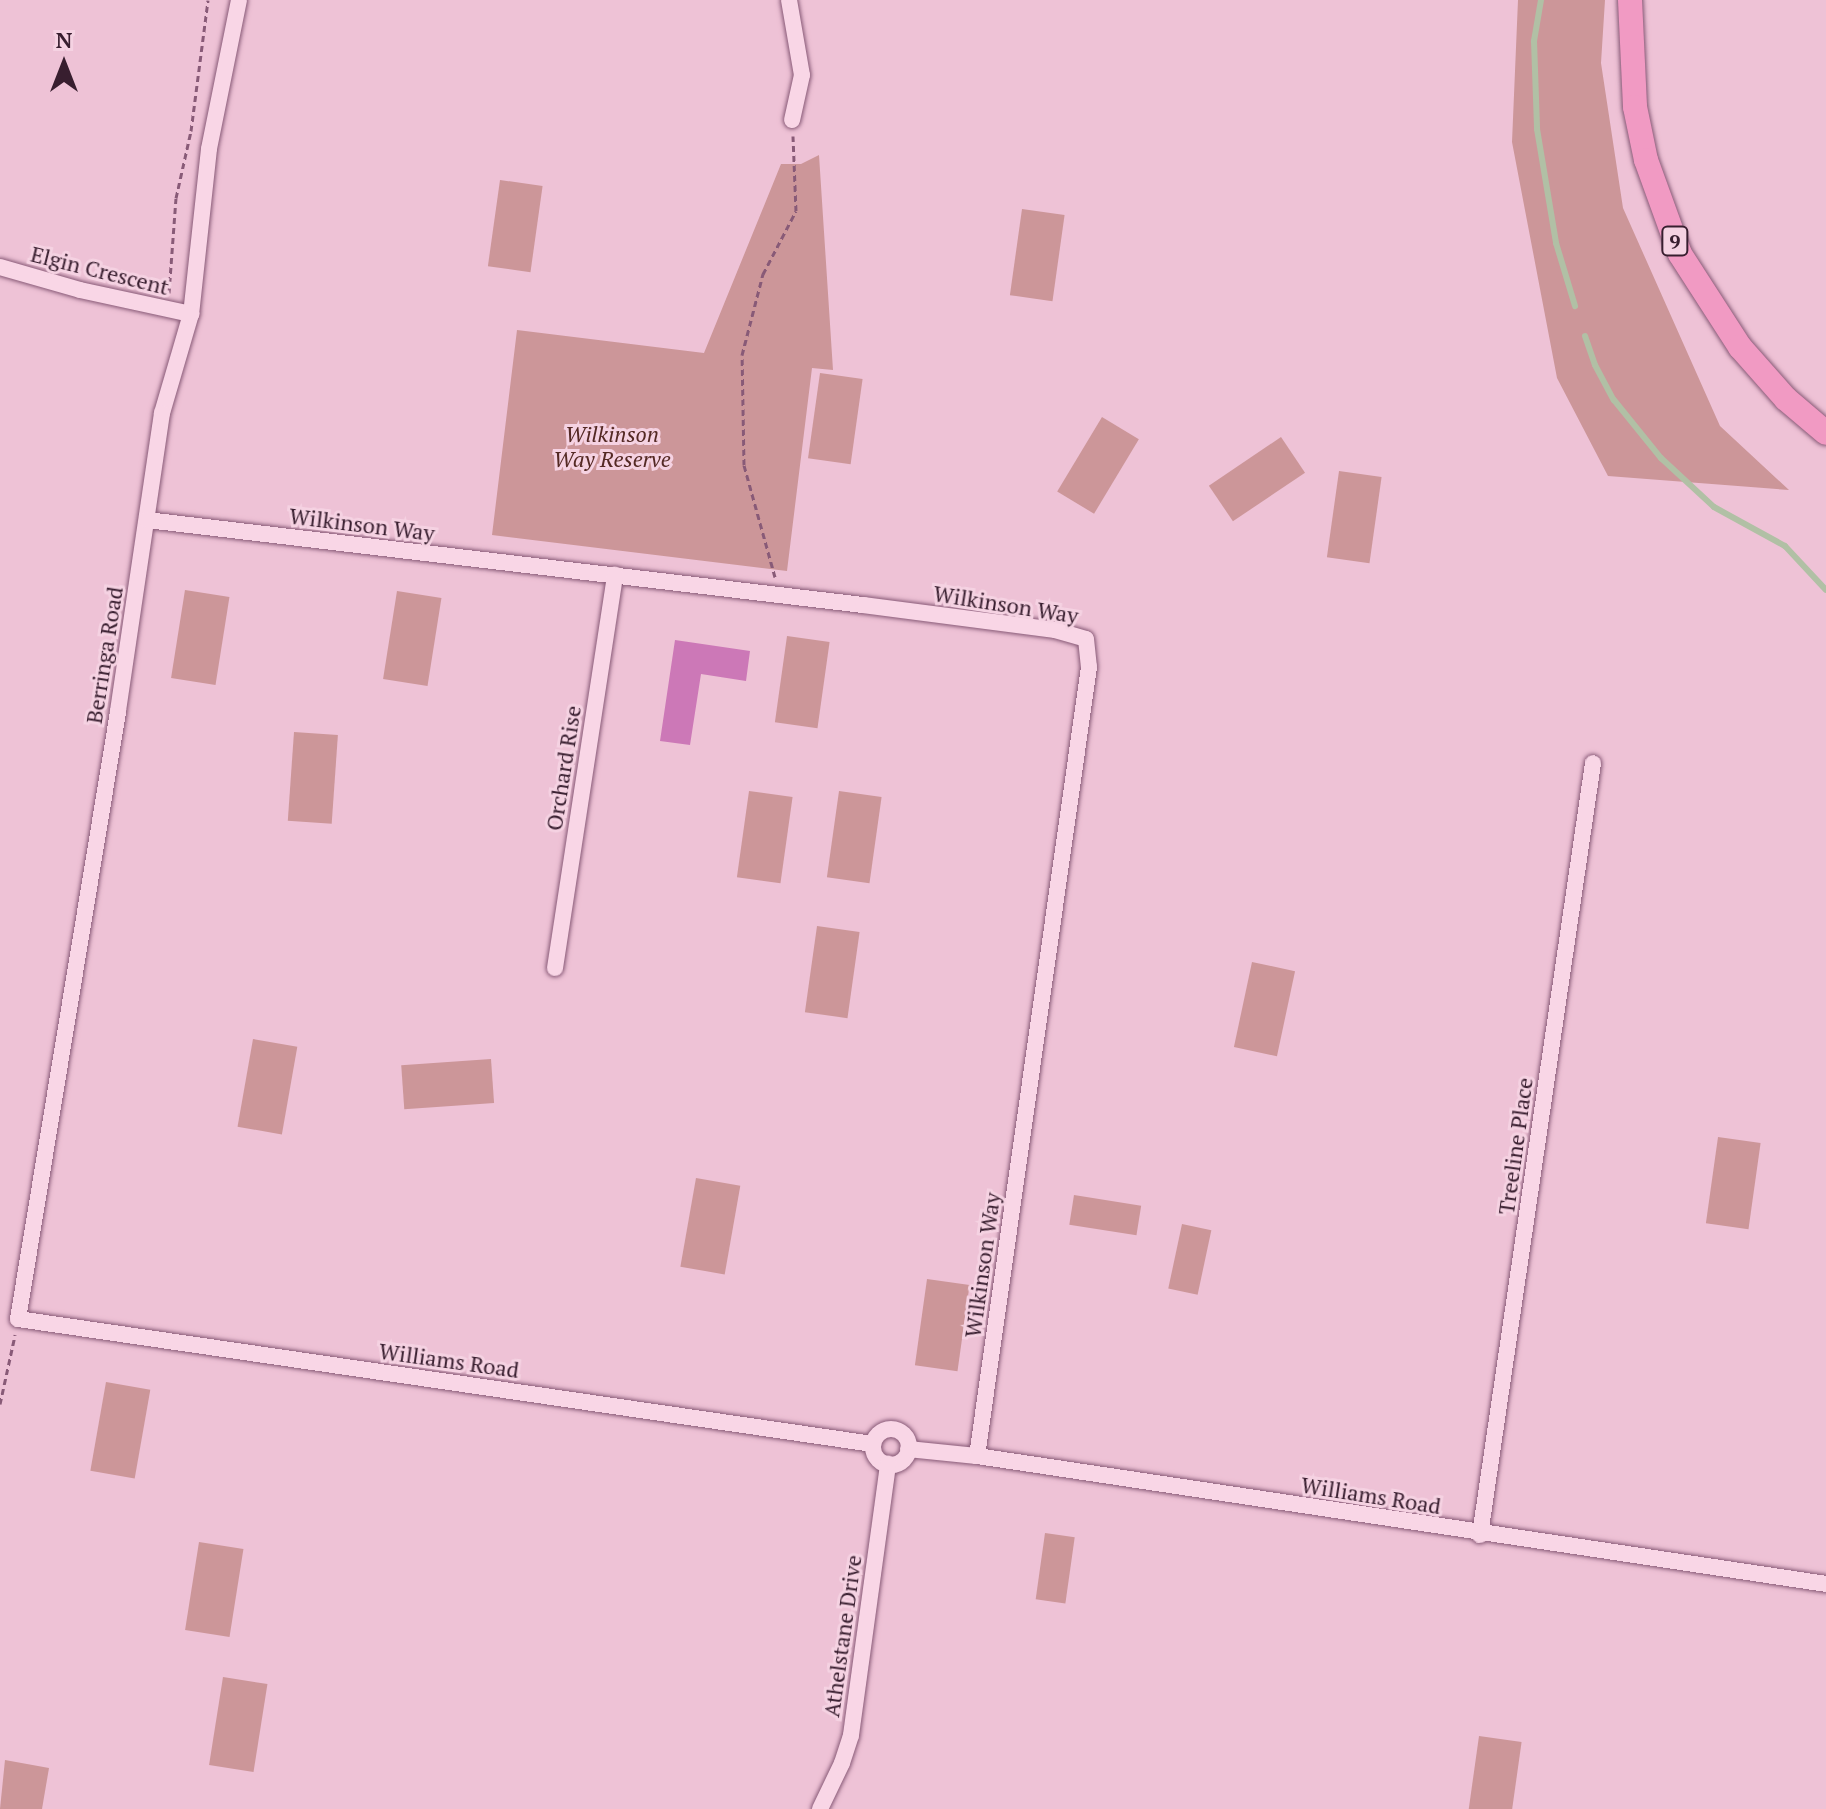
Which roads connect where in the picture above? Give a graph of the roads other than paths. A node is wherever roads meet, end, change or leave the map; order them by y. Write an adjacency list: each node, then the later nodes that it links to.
1 (239, 0): 6 (street, Berringa Road)
2 (789, 0): 4 (street)
3 (1630, 0): 7 (main road, 9)
4 (792, 120)
5 (0, 267): 6 (street, Elgin Crescent)
6 (191, 314): 8 (street, Berringa Road)
7 (1826, 433)
8 (147, 520): 9 (street, Wilkinson Way); 12 (street, Berringa Road)
9 (615, 575): 11 (street, Orchard Rise); 15 (street, Wilkinson Way)
10 (1593, 763): 17 (street, Treeline Place)
11 (555, 968)
12 (18, 1319): 13 (street, Williams Road)
13 (873, 1444): 14 (street); 16 (street)
14 (908, 1449): 15 (street, Williams Road); 16 (street)
15 (977, 1456): 17 (street, Williams Road)
16 (888, 1464): 19 (street, Athelstane Drive)
17 (1480, 1535): 18 (street, Williams Road)
18 (1826, 1584)
19 (820, 1809)

